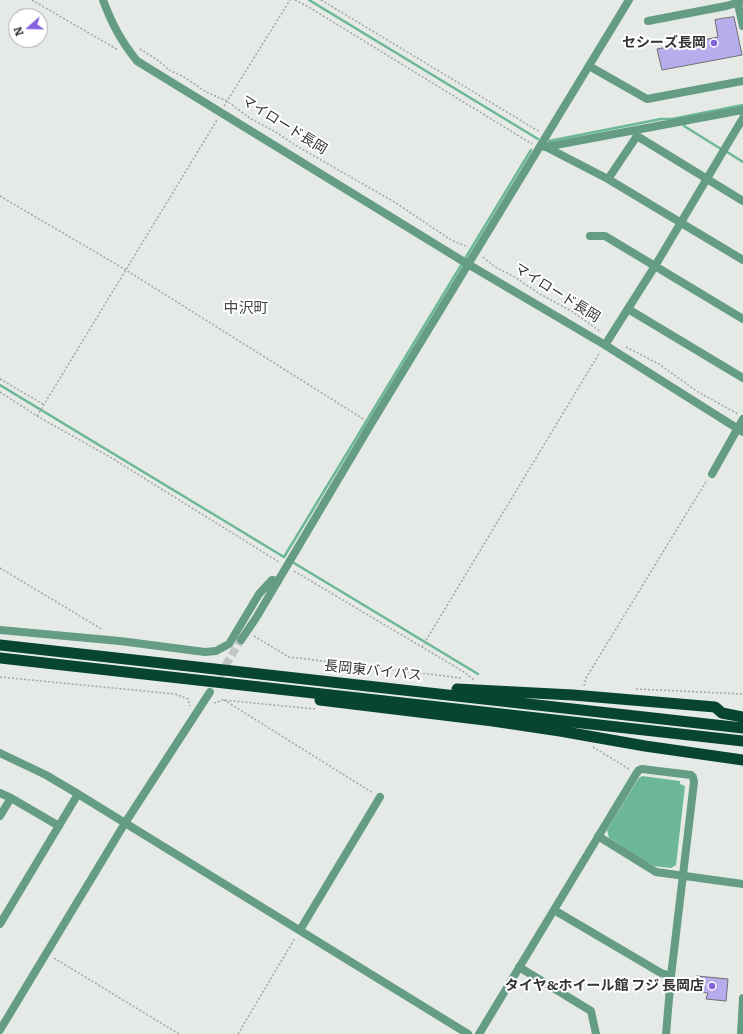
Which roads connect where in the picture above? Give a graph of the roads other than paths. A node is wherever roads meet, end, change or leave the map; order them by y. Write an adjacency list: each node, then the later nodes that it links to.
1 (103, 0): 18 (street)
2 (626, 1): 6 (street)
3 (739, 1): 4 (street); 5 (street)
4 (648, 21)
5 (743, 26)
6 (590, 66): 7 (street); 11 (street)
7 (743, 81)
8 (743, 110): 10 (street)
9 (743, 118): 13 (street)
10 (636, 133): 11 (street); 12 (street); 13 (street)
11 (541, 147): 12 (street); 18 (street)
12 (608, 179): 15 (street)
13 (707, 179): 14 (street); 15 (street)
14 (743, 202)
15 (680, 222): 17 (street); 19 (street)
16 (590, 236): 19 (street)
17 (743, 260)
18 (465, 262): 22 (street); 27 (street)
19 (655, 266): 20 (street); 21 (street)
20 (628, 309): 22 (street); 23 (street)
21 (743, 319)
22 (605, 345): 25 (street)
23 (743, 378)
24 (741, 416): 25 (street)
25 (740, 430): 26 (street)
26 (712, 474)
27 (278, 581): 28 (street); 29 (street)
28 (0, 630)
29 (241, 640)
30 (0, 645): 33 (highway, 長岡東バイパス)
31 (0, 658): 32 (highway, 長岡東バイパス)
32 (167, 676): 39 (highway, 長岡東バイパス); 41 (highway)
33 (339, 683): 35 (highway); 38 (highway, 長岡東バイパス)
34 (210, 692): 49 (street)
35 (715, 707): 36 (highway); 37 (highway)
36 (743, 710)
37 (743, 717)
38 (743, 728)
39 (743, 741)
40 (0, 753): 45 (street)
41 (704, 755): 42 (highway); 43 (highway)
42 (743, 760)
43 (743, 768)
44 (0, 793): 47 (street)
45 (78, 794): 49 (street); 50 (street)
46 (380, 797): 56 (street)
47 (11, 798): 48 (street); 50 (street)
48 (0, 816)
49 (125, 823): 56 (street); 60 (street)
50 (59, 826): 55 (street)
51 (598, 836): 52 (street); 52 (street); 54 (street)
52 (682, 875): 53 (street); 58 (street)
53 (743, 884)
54 (554, 910): 57 (street); 58 (street)
55 (0, 924)
56 (300, 930): 61 (street)
57 (519, 967): 62 (street); 63 (street)
58 (671, 976): 64 (street)
59 (743, 998): 65 (street)
60 (0, 1030)
61 (468, 1034)
62 (479, 1034)
63 (596, 1034)
64 (666, 1034)
65 (741, 1034)

